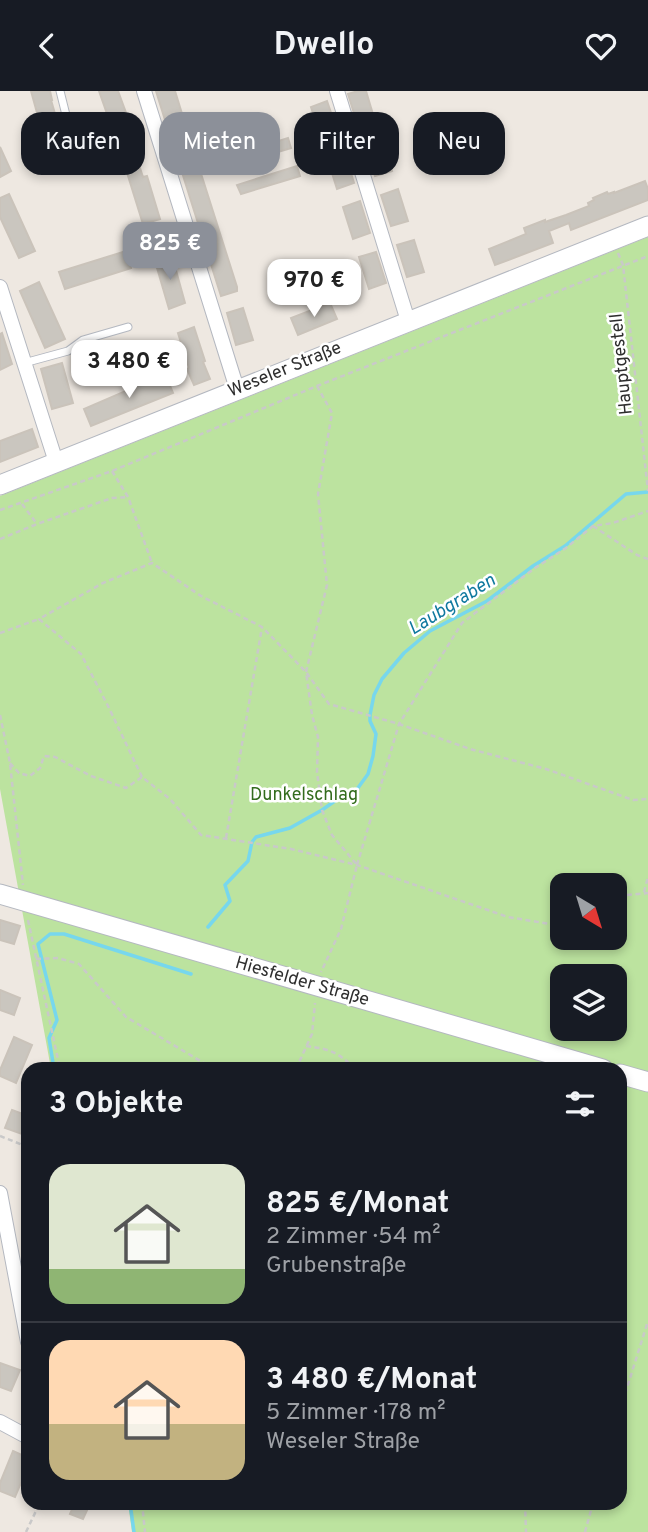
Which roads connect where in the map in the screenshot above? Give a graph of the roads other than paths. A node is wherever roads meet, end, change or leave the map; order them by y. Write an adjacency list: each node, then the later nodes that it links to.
1 (60, 91): 4 (lane)
2 (144, 91): 10 (street)
3 (337, 91): 7 (street)
4 (66, 112)
5 (648, 226): 7 (main road, Weseler Straße)
6 (0, 286): 9 (street)
7 (408, 321): 10 (main road, Weseler Straße)
8 (128, 327): 9 (lane)
9 (24, 363): 11 (street)
10 (237, 390): 11 (main road, Weseler Straße)
11 (56, 462): 12 (main road, Weseler Straße)
12 (0, 485)
13 (0, 894): 14 (main road, Hiesfelder Straße)
14 (579, 1062)
15 (627, 1076): 16 (main road)
16 (648, 1083)
17 (0, 1193): 18 (street)
18 (21, 1305)
19 (0, 1422): 20 (street)
20 (21, 1433)

